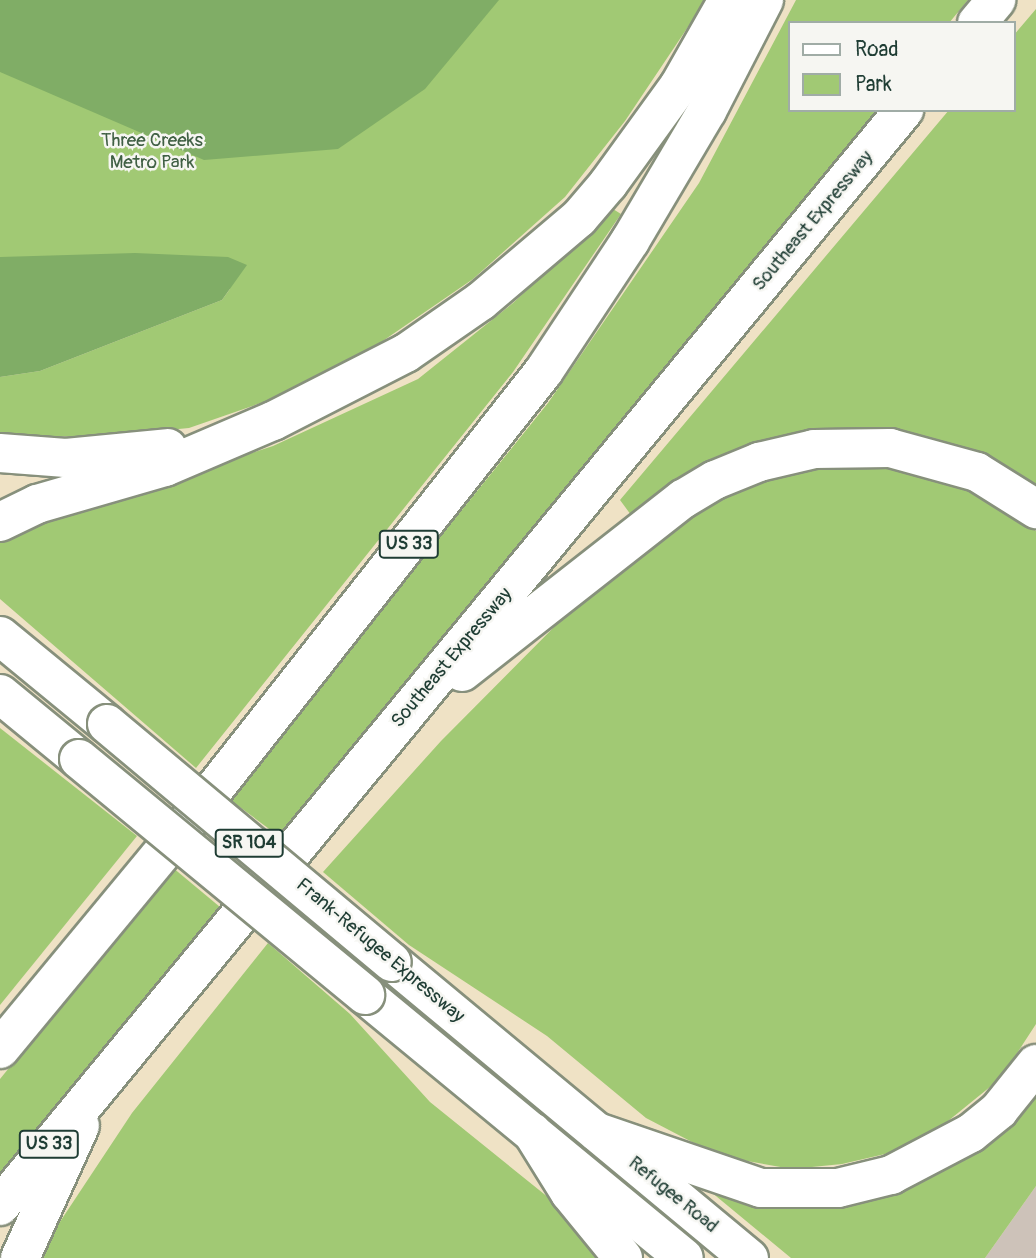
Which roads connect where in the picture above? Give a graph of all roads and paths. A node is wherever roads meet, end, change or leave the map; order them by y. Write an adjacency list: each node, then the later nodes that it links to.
1 (728, 0): 6 (main road)
2 (764, 0): 13 (main road, US 33)
3 (996, 0): 4 (main road)
4 (979, 21)
5 (902, 112): 12 (main road, Southeast Expressway / US 33)
6 (225, 439): 7 (main road); 9 (main road)
7 (0, 453)
8 (1036, 509): 12 (main road)
9 (0, 522)
10 (0, 636): 17 (main road, Frank-Refugee Expressway / SR 104, bridge)
11 (0, 694): 16 (main road, SR 104, bridge)
12 (396, 727): 15 (main road, Southeast Expressway / US 33)
13 (0, 1049)
14 (1036, 1064): 17 (main road)
15 (99, 1083): 18 (main road, Southeast Expressway / US 33); 19 (main road)
16 (532, 1132): 20 (main road); 21 (main road)
17 (597, 1132): 22 (main road, Refugee Road)
18 (0, 1206)
19 (20, 1258)
20 (624, 1258)
21 (684, 1258)
22 (749, 1258)

